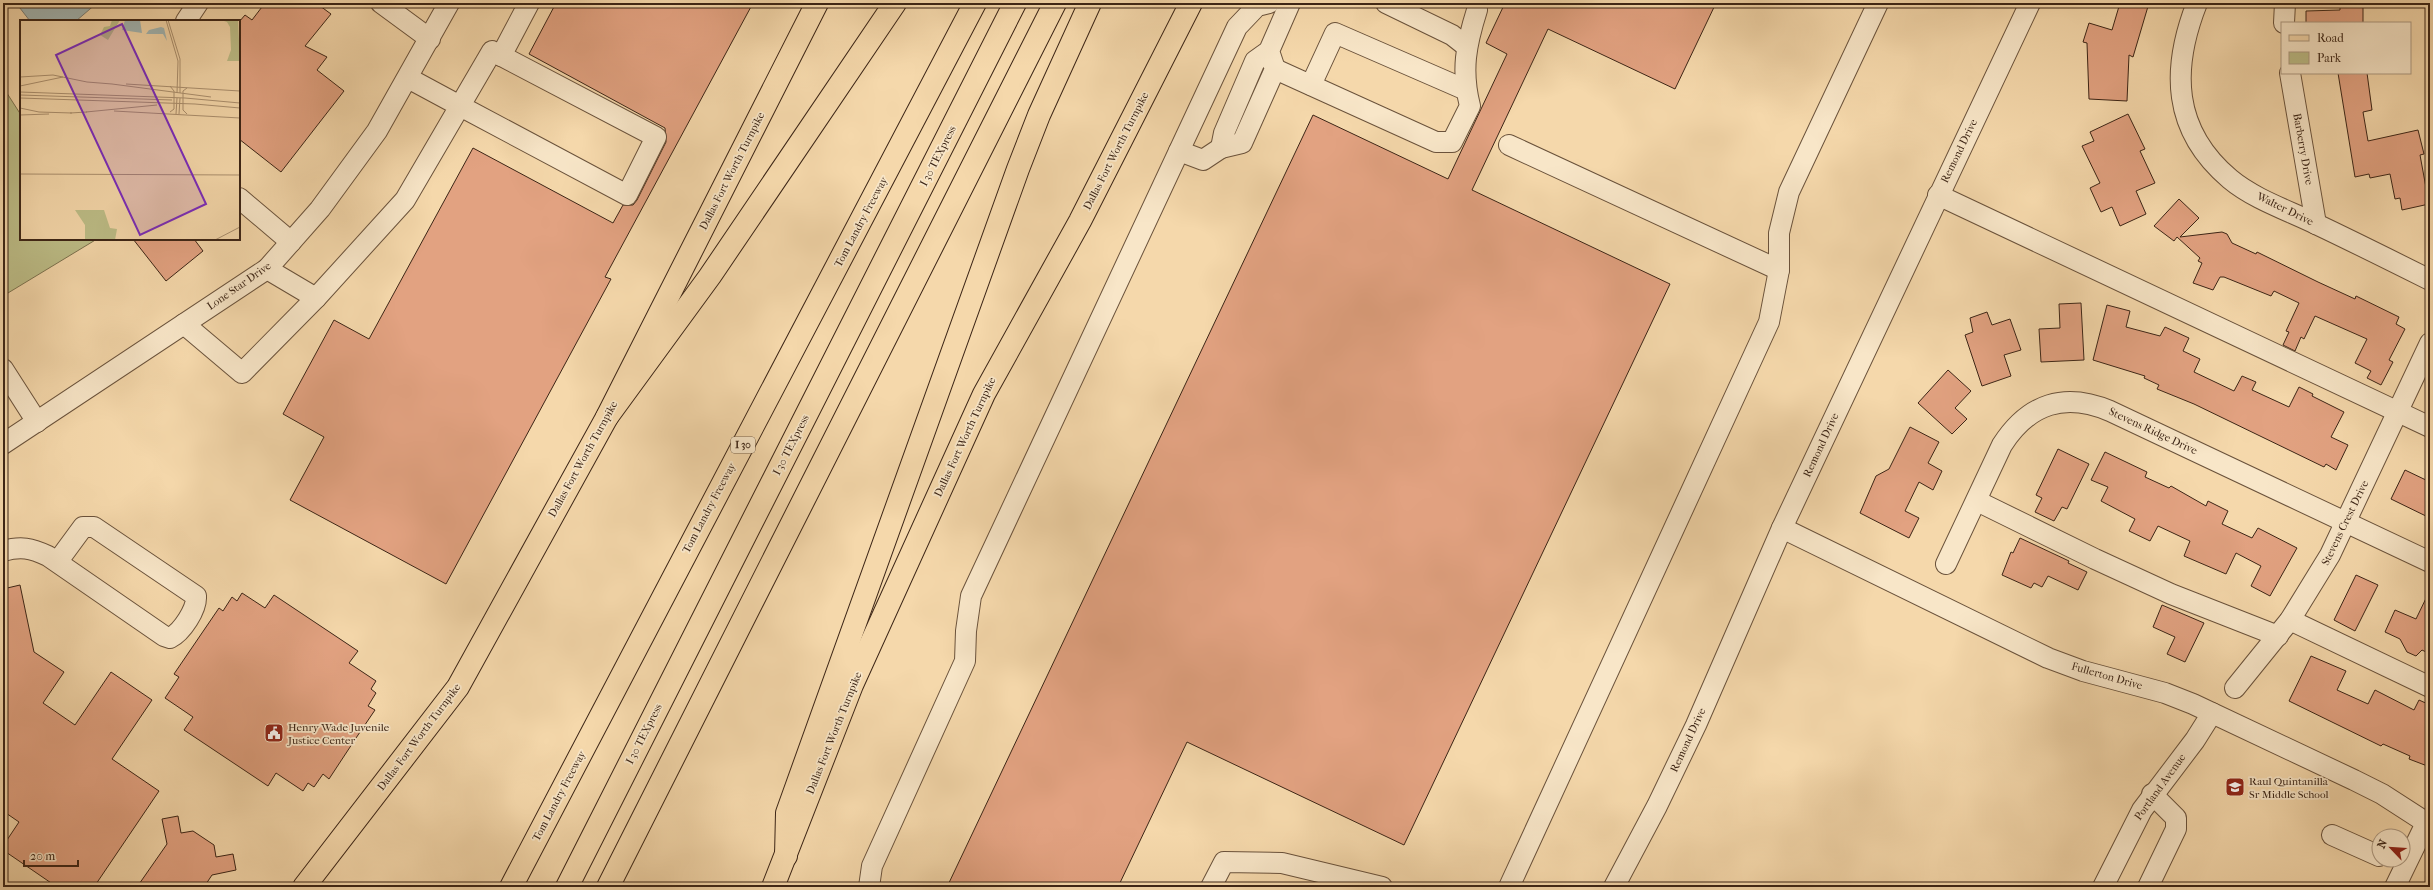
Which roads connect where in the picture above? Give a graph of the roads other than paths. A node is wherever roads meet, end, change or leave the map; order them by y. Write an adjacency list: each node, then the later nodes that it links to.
1 (198, 3): 20 (street)
2 (381, 3): 22 (street)
3 (449, 3): 22 (street, Lone Star Drive)
4 (529, 3): 24 (street)
5 (817, 3): 45 (main road, Dallas Fort Worth Turnpike)
6 (894, 3): 45 (main road)
7 (975, 3): 69 (main road, Tom Landry Freeway / I 30)
8 (1015, 3): 70 (main road, I 30 TEXpress)
9 (1055, 3): 71 (main road)
10 (1090, 3): 66 (main road)
11 (1191, 3): 66 (main road, Dallas Fort Worth Turnpike)
12 (1269, 3): 32 (street)
13 (1290, 3): 25 (street)
14 (1386, 3): 23 (street)
15 (1878, 3): 38 (street)
16 (2030, 3): 33 (street, Remond Drive)
17 (2197, 3): 35 (street, Walter Drive)
18 (2285, 3): 21 (street)
19 (1473, 5): 23 (street)
20 (187, 20)
21 (2284, 22)
22 (430, 39): 27 (street, Lone Star Drive)
23 (1466, 46): 29 (street)
24 (501, 56): 30 (street); 30 (street)
25 (1272, 60): 28 (street); 32 (street)
26 (2290, 74): 35 (street, Barberry Drive)
27 (408, 78): 30 (street); 36 (street, Lone Star Drive)
28 (1311, 85): 29 (street); 29 (street)
29 (1466, 90)
30 (460, 106): 40 (street)
31 (1509, 145): 38 (street)
32 (1179, 150): 73 (street)
33 (1938, 195): 44 (street); 51 (street, Remond Drive)
34 (240, 199): 36 (street)
35 (2316, 224): 39 (street, Walter Drive)
36 (291, 242): 37 (street, Lone Star Drive)
37 (267, 269): 40 (street); 41 (street, Lone Star Drive)
38 (1779, 270): 76 (street)
39 (2430, 280)
40 (316, 298): 41 (street)
41 (184, 324): 46 (street, Lone Star Drive)
42 (2430, 343): 44 (street, Stevens Crest Drive)
43 (3, 369): 46 (street)
44 (2399, 412): 47 (street); 50 (street, Stevens Crest Drive)
45 (607, 417): 68 (main road, Dallas Fort Worth Turnpike)
46 (37, 422): 48 (street, Lone Star Drive)
47 (2430, 427)
48 (3, 444)
49 (1976, 501): 50 (street, Stevens Ridge Drive); 55 (street, Stevens Ridge Drive); 57 (street)
50 (2346, 523): 54 (street, Stevens Ridge Drive); 56 (street, Stevens Crest Drive)
51 (1782, 528): 60 (street, Fullerton Drive); 77 (street, Remond Drive)
52 (3, 551): 53 (street)
53 (58, 561): 53 (street)
54 (2430, 562)
55 (1946, 564)
56 (2290, 620): 57 (street, Stevens Crest Drive); 58 (street)
57 (2278, 636): 59 (street, Stevens Crest Drive)
58 (2430, 687)
59 (2235, 688)
60 (2212, 713): 61 (street, Portland Avenue); 62 (street, Fullerton Drive)
61 (2152, 794): 78 (street, Portland Avenue); 79 (street)
62 (2428, 824): 64 (street)
63 (2332, 835): 65 (street)
64 (2411, 845)
65 (2371, 852)
66 (786, 856): 72 (main road, Dallas Fort Worth Turnpike)
67 (2396, 868): 80 (street)
68 (304, 887)
69 (512, 887)
70 (567, 887)
71 (608, 887)
72 (773, 887)
73 (869, 887)
74 (1211, 887): 75 (street)
75 (1382, 887)
76 (1509, 887)
77 (1614, 887)
78 (2103, 887)
79 (2148, 887)
80 (2395, 887)

